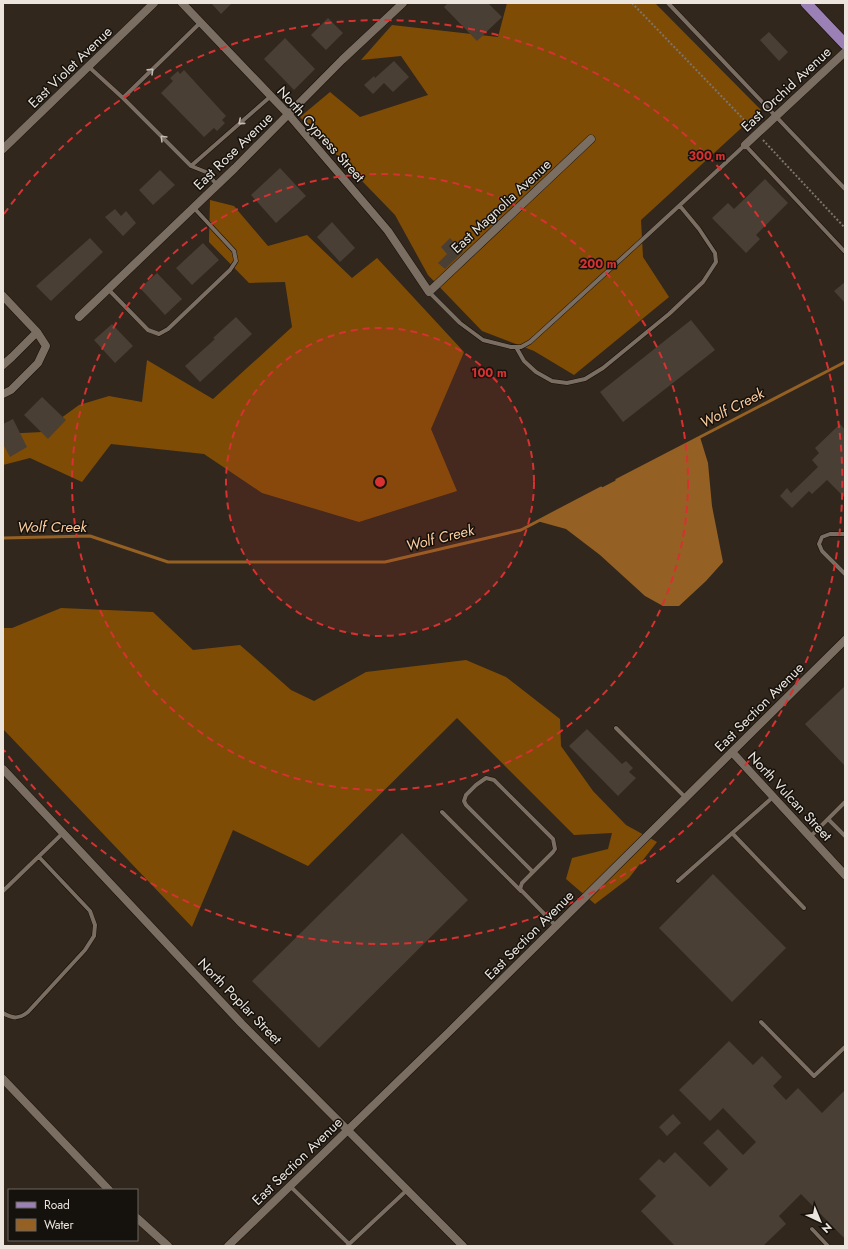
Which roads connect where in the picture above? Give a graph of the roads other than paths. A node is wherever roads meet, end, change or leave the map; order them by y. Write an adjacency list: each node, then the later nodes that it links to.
1 (154, 3): 9 (street, East Violet Avenue)
2 (182, 3): 6 (street, North Cypress Street)
3 (403, 3): 12 (street, East Rose Avenue)
4 (668, 3): 13 (lane)
5 (806, 3): 7 (main road)
6 (202, 22): 10 (street, North Cypress Street); 11 (lane, one-way to 6)
7 (845, 44)
8 (845, 52): 13 (street, East Orchid Avenue)
9 (89, 67): 11 (lane); 16 (street, East Violet Avenue)
10 (271, 96): 12 (street, North Cypress Street); 17 (lane, one-way to 17)
11 (123, 98): 17 (lane, one-way to 11)
12 (289, 115): 18 (street, East Rose Avenue); 24 (street, North Cypress Street)
13 (776, 116): 15 (street, East Orchid Avenue); 19 (lane)
14 (591, 139): 24 (street, East Magnolia Avenue)
15 (745, 145): 20 (lane); 22 (lane)
16 (3, 149)
17 (191, 166): 18 (lane)
18 (217, 185): 21 (street, East Rose Avenue)
19 (845, 189)
20 (680, 206): 28 (lane); 28 (lane)
21 (194, 208): 23 (street, East Rose Avenue); 23 (lane)
22 (845, 252)
23 (108, 288): 26 (street, East Rose Avenue)
24 (429, 292): 28 (lane)
25 (3, 296): 27 (street)
26 (79, 317)
27 (37, 332): 29 (street); 30 (street)
28 (516, 347)
29 (3, 365)
30 (3, 394)
31 (845, 534): 32 (lane)
32 (845, 574)
33 (845, 640): 35 (street, East Section Avenue)
34 (616, 728): 38 (lane)
35 (732, 752): 37 (street, North Vulcan Street); 38 (street, East Section Avenue)
36 (3, 769): 42 (street, North Poplar Street)
37 (773, 797): 43 (lane); 45 (street, North Vulcan Street)
38 (687, 798): 53 (street, East Section Avenue)
39 (845, 802): 41 (lane)
40 (442, 812): 51 (lane)
41 (828, 819): 44 (lane); 45 (lane)
42 (64, 833): 46 (lane); 58 (street, North Poplar Street)
43 (732, 833): 49 (lane); 52 (lane)
44 (845, 836)
45 (810, 837): 48 (street, North Vulcan Street)
46 (39, 857): 50 (lane); 54 (lane)
47 (533, 872): 47 (lane); 51 (lane)
48 (845, 875)
49 (678, 881)
50 (3, 891)
51 (521, 891): 53 (lane)
52 (804, 908)
53 (557, 926): 58 (street, East Section Avenue)
54 (3, 1013)
55 (760, 1022): 56 (lane)
56 (845, 1047)
57 (3, 1079): 60 (street)
58 (347, 1130): 59 (street, East Section Avenue); 61 (street, North Poplar Street)
59 (290, 1186): 64 (lane); 66 (street, East Section Avenue)
60 (108, 1189)
61 (407, 1190): 64 (lane); 67 (street, North Poplar Street)
62 (138, 1219): 65 (street)
63 (812, 1230): 68 (lane)
64 (348, 1245)
65 (168, 1246)
66 (228, 1246)
67 (463, 1246)
68 (828, 1246)

